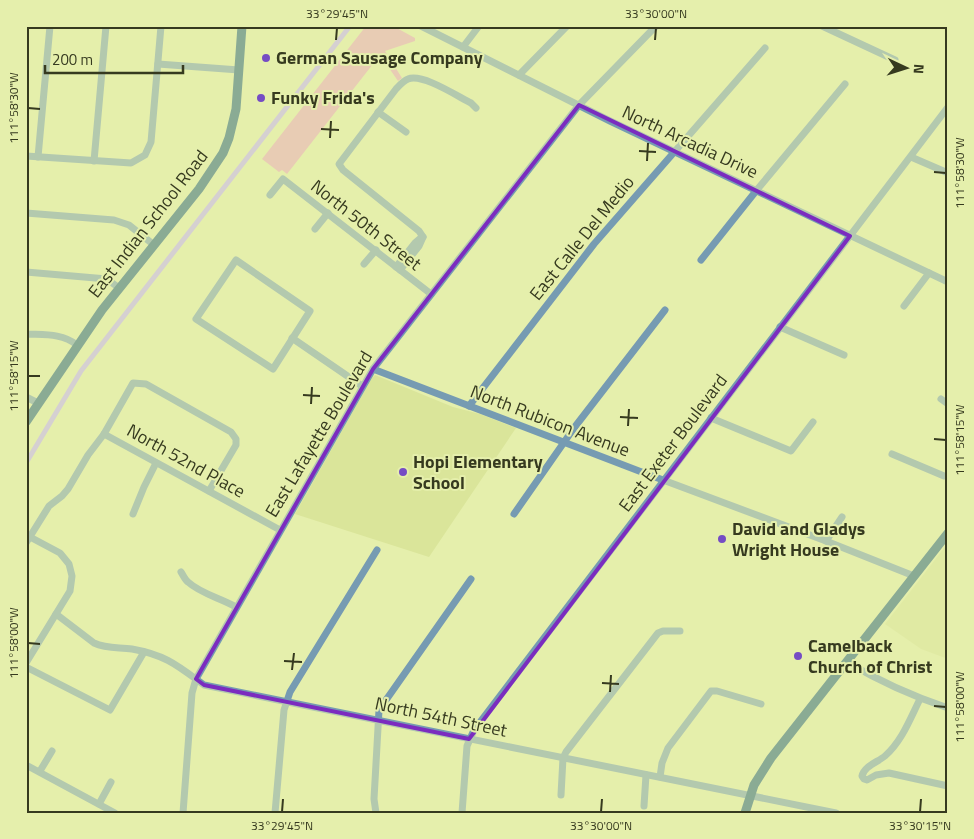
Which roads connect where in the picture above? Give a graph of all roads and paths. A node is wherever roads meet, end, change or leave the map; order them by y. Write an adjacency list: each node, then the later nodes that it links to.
1 (50, 26): 25 (street)
2 (106, 26): 26 (street)
3 (162, 26): 13 (street)
4 (242, 26): 14 (main road, East Indian School Road)
5 (421, 26): 10 (street, North Arcadia Drive)
6 (480, 26): 10 (street)
7 (567, 26): 15 (street)
8 (656, 26): 17 (street, East Lafayette Boulevard)
9 (822, 26): 12 (street)
10 (463, 47): 15 (street, North Arcadia Drive)
11 (765, 48): 22 (street, East Calle Del Medio)
12 (894, 60)
13 (158, 64): 14 (street); 26 (street)
14 (239, 70): 34 (main road, East Indian School Road)
15 (519, 75): 17 (street, North Arcadia Drive)
16 (845, 84): 28 (street)
17 (579, 106): 22 (street, North Arcadia Drive); 43 (street, East Lafayette Boulevard)
18 (948, 107): 24 (street, East Exeter Boulevard)
19 (476, 108): 20 (street)
20 (378, 112): 21 (street); 38 (street)
21 (406, 132)
22 (673, 151): 28 (street, North Arcadia Drive); 57 (street, East Calle Del Medio)
23 (26, 156): 25 (street)
24 (911, 156): 27 (street); 33 (street, East Exeter Boulevard)
25 (38, 157): 26 (street)
26 (94, 161)
27 (948, 173)
28 (756, 190): 33 (street, North Arcadia Drive); 36 (street)
29 (270, 196): 31 (street, North 50th Street)
30 (26, 213): 34 (street)
31 (328, 213): 32 (street); 35 (street, North 50th Street)
32 (315, 229)
33 (850, 236): 40 (street, North Arcadia Drive); 46 (street, East Exeter Boulevard)
34 (154, 245): 42 (main road, East Indian School Road)
35 (376, 250): 37 (street); 38 (street, North 50th Street)
36 (701, 260)
37 (364, 264)
38 (398, 268): 43 (street, North 50th Street)
39 (26, 272): 42 (street)
40 (929, 273): 41 (street, North Arcadia Drive); 44 (street)
41 (948, 282)
42 (119, 288): 49 (main road, East Indian School Road)
43 (431, 294): 51 (street, East Lafayette Boulevard)
44 (904, 306)
45 (665, 310): 62 (street)
46 (780, 327): 50 (street); 58 (street, East Exeter Boulevard)
47 (26, 334): 49 (street)
48 (292, 338): 48 (street); 52 (street)
49 (77, 345): 55 (main road, East Indian School Road)
50 (844, 355)
51 (373, 369): 52 (street, East Lafayette Boulevard); 57 (street, North Rubicon Avenue)
52 (362, 386): 71 (street, East Lafayette Boulevard)
53 (26, 398): 55 (street)
54 (941, 398): 56 (street)
55 (38, 403): 59 (main road, East Indian School Road)
56 (948, 404)
57 (469, 406): 62 (street, North Rubicon Avenue)
58 (711, 418): 60 (street); 66 (street, East Exeter Boulevard)
59 (26, 422)
60 (813, 422)
61 (104, 434): 64 (street, North 52nd Place); 67 (street); 73 (street)
62 (564, 442): 66 (street, North Rubicon Avenue); 69 (street)
63 (892, 454): 65 (street)
64 (156, 463): 67 (street, North 52nd Place); 68 (street)
65 (946, 477)
66 (664, 480): 74 (street, North Rubicon Avenue); 91 (street, East Exeter Boulevard)
67 (209, 491): 71 (street, North 52nd Place)
68 (133, 514)
69 (514, 514)
70 (842, 517): 74 (street)
71 (280, 530): 79 (street, East Lafayette Boulevard)
72 (948, 533): 77 (main road)
73 (28, 540): 80 (street)
74 (826, 541): 77 (street, North Rubicon Avenue)
75 (378, 550): 87 (street)
76 (181, 572): 79 (street)
77 (914, 576): 83 (main road)
78 (470, 580): 90 (street)
79 (236, 607): 85 (street, East Lafayette Boulevard)
80 (56, 614): 82 (street, North 54th Street); 84 (street)
81 (680, 631): 94 (street)
82 (144, 652): 84 (street); 85 (street, North 54th Street)
83 (847, 662): 86 (street); 103 (main road)
84 (26, 665)
85 (196, 679): 87 (street, North 54th Street); 107 (street, East Lafayette Boulevard)
86 (920, 699): 89 (street); 93 (street)
87 (286, 702): 90 (street, North 54th Street); 108 (street)
88 (761, 704): 99 (street)
89 (948, 708)
90 (380, 720): 91 (street, North 54th Street); 109 (street)
91 (469, 739): 94 (street, North 54th Street); 110 (street, East Exeter Boulevard)
92 (52, 751): 96 (street)
93 (885, 756): 97 (street); 97 (street)
94 (563, 758): 98 (street, North 54th Street); 102 (street)
95 (26, 765): 96 (street)
96 (40, 771): 104 (street)
97 (889, 773): 101 (street)
98 (646, 775): 99 (street, North 54th Street); 105 (street)
99 (660, 778): 103 (street, North 54th Street)
100 (111, 782): 104 (street)
101 (948, 786)
102 (560, 795)
103 (750, 796): 111 (main road); 112 (street, North 54th Street)
104 (99, 804): 106 (street)
105 (644, 806)
106 (115, 813)
107 (184, 813)
108 (275, 813)
109 (376, 813)
110 (462, 813)
111 (745, 813)
112 (836, 813)

